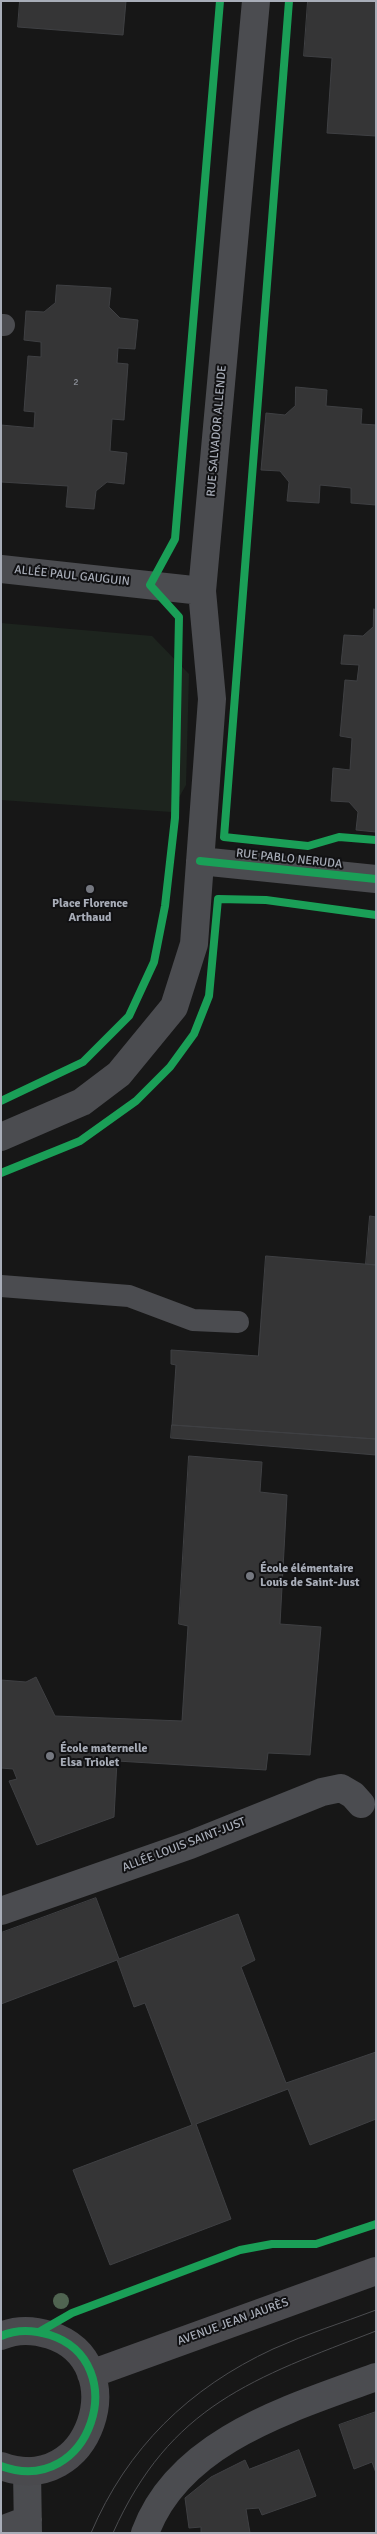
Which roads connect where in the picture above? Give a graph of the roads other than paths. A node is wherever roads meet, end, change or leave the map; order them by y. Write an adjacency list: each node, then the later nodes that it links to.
1 (256, 1): 3 (street, RUE SALVADOR ALLENDE)
2 (1, 569): 3 (street, ALLÉE PAUL GAUGUIN)
3 (202, 591): 4 (street, RUE SALVADOR ALLENDE)
4 (200, 861): 5 (street, RUE PABLO NERUDA); 6 (street)
5 (376, 880)
6 (1, 1137)
7 (1, 1286): 8 (lane)
8 (238, 1322)
9 (361, 1804): 10 (street, ALLÉE LOUIS SAINT-JUST)
10 (1, 1911)
11 (376, 2271): 13 (main road, AVENUE JEAN JAURÈS)
12 (3, 2331): 13 (main road)
13 (91, 2374): 16 (main road)
14 (376, 2377): 19 (street)
15 (1, 2466): 16 (main road)
16 (27, 2471): 17 (street)
17 (28, 2527): 18 (street)
18 (1, 2530)
19 (145, 2533)

